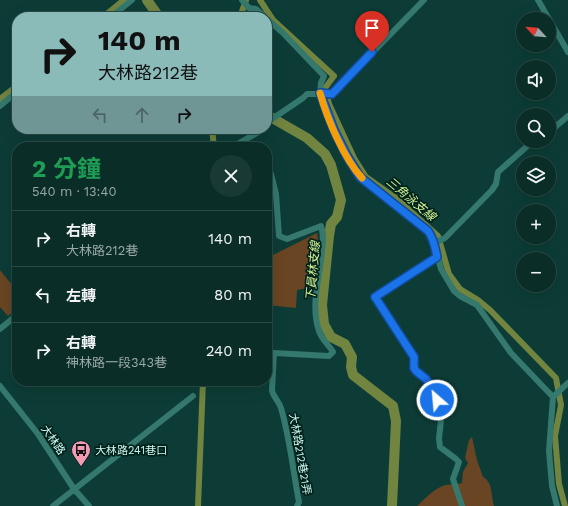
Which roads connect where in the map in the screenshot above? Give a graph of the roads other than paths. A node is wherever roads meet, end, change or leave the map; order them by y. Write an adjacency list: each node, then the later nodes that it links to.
1 (132, 0): 5 (street)
2 (242, 0): 6 (street)
3 (424, 0): 11 (street)
4 (538, 0): 7 (street)
5 (117, 12)
6 (259, 12)
7 (545, 12)
8 (272, 23): 11 (street)
9 (556, 31): 10 (street)
10 (568, 52)
11 (320, 93): 15 (street); 21 (street)
12 (12, 96): 13 (street)
13 (0, 106)
14 (568, 116): 16 (street)
15 (272, 119)
16 (556, 126)
17 (257, 134): 18 (street)
18 (246, 142)
19 (525, 148): 21 (street)
20 (272, 178): 32 (street, 大林路212巷21弄)
21 (434, 243): 22 (street)
22 (437, 257): 28 (street); 33 (street)
23 (12, 319): 24 (street)
24 (0, 329)
25 (568, 383): 28 (street)
26 (0, 386): 29 (street, 大林路)
27 (193, 396): 29 (street)
28 (553, 397): 34 (street)
29 (74, 489): 30 (street); 31 (street, 大林路)
30 (53, 506)
31 (89, 506)
32 (297, 506)
33 (462, 506)
34 (557, 506)

